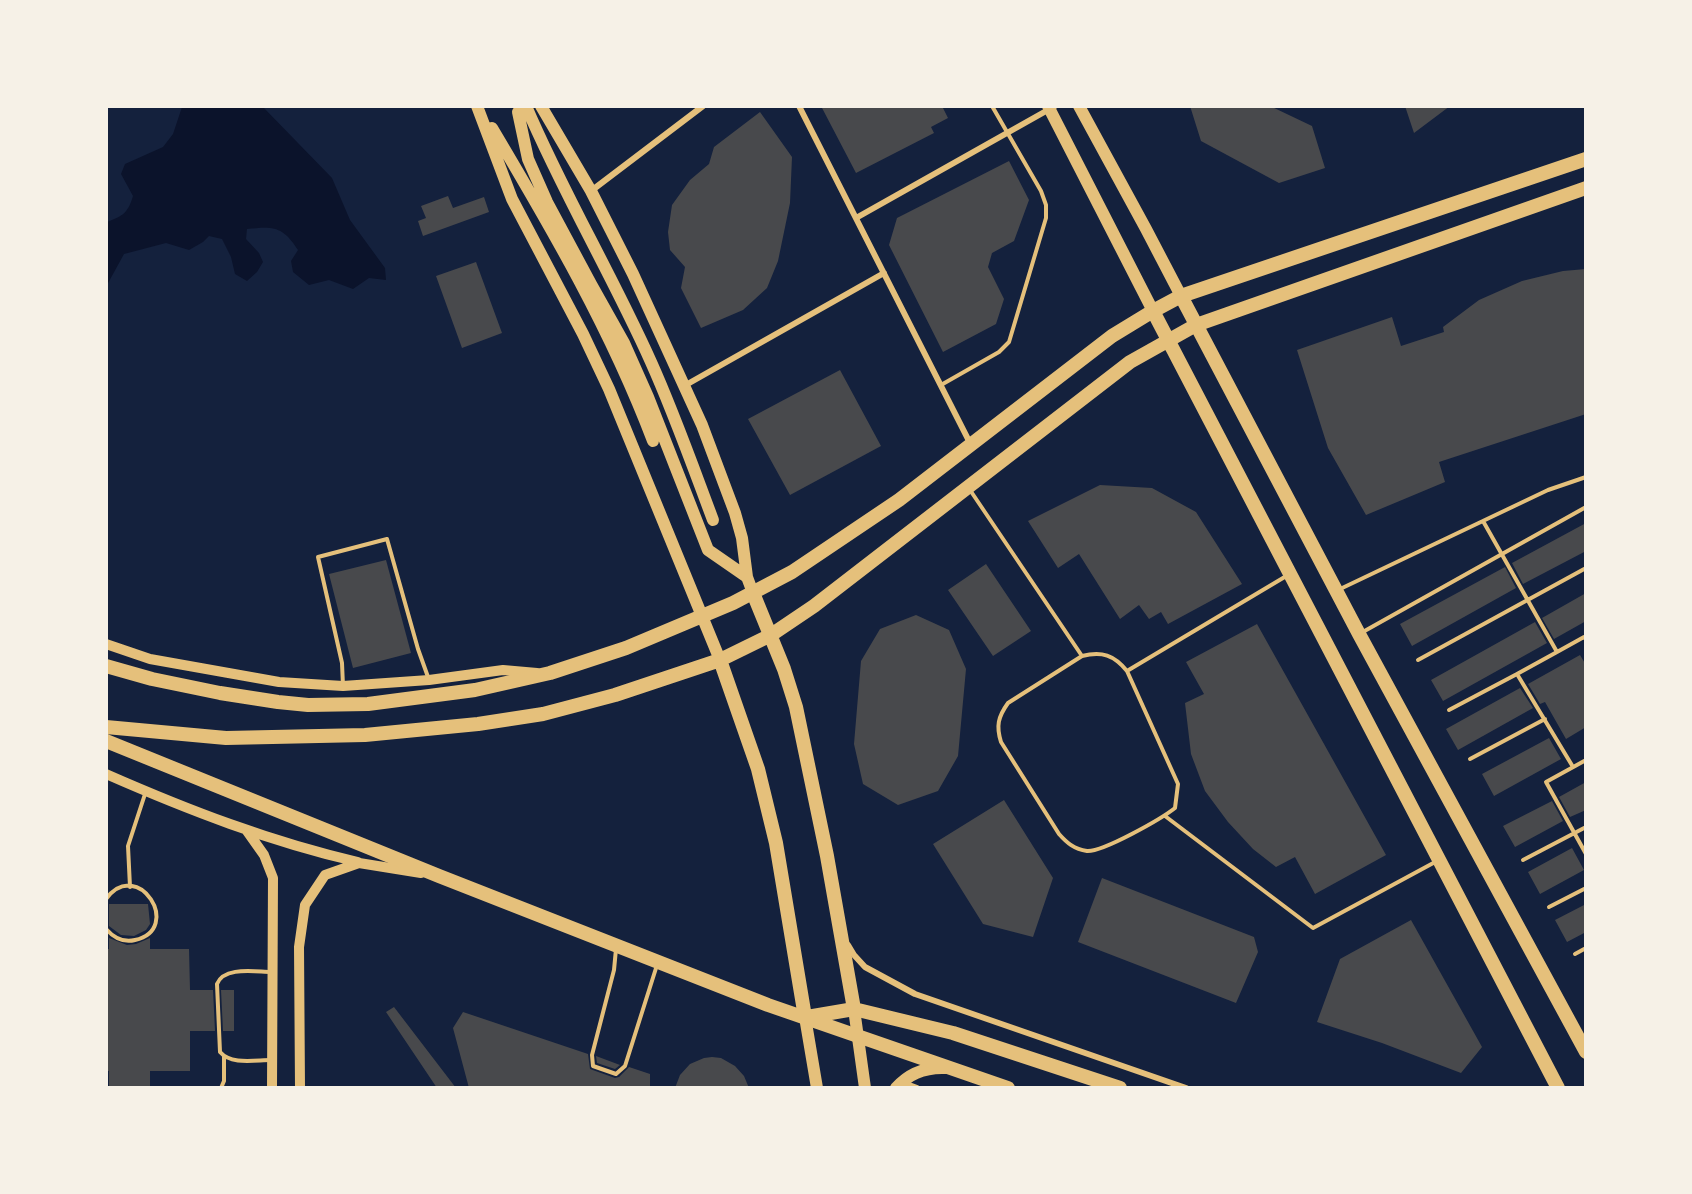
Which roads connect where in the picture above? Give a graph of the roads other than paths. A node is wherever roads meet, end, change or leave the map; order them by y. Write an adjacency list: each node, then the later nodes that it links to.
1 (478, 106): 21 (main road); 35 (main road)
2 (540, 106): 12 (main road)
3 (703, 106): 12 (street)
4 (799, 106): 13 (street)
5 (992, 106): 9 (lane)
6 (1079, 106): 15 (main road)
7 (520, 108): 26 (main road); 31 (main road)
8 (1051, 108): 9 (street); 16 (main road)
9 (1007, 134): 13 (street); 19 (lane)
10 (1586, 159): 15 (main road)
11 (1586, 188): 17 (main road)
12 (591, 191): 20 (main road)
13 (856, 218): 14 (street)
14 (884, 273): 19 (street); 20 (street)
15 (1181, 297): 16 (main road); 17 (main road)
16 (1153, 311): 18 (main road); 22 (main road)
17 (1196, 325): 18 (main road); 32 (main road)
18 (1168, 339): 24 (main road); 30 (main road)
19 (940, 385): 22 (street)
20 (684, 386): 31 (main road)
21 (653, 441)
22 (971, 445): 33 (main road)
23 (1586, 477): 27 (lane)
24 (968, 487): 37 (main road); 41 (lane)
25 (1586, 507): 28 (lane)
26 (713, 520)
27 (1483, 521): 28 (lane); 32 (lane)
28 (1502, 554): 34 (lane); 36 (lane)
29 (1586, 568): 34 (lane)
30 (1291, 574): 45 (lane); 64 (main road)
31 (747, 577): 33 (main road)
32 (1336, 591): 36 (main road)
33 (753, 593): 35 (main road); 37 (main road)
34 (1528, 599): 40 (lane); 43 (lane)
35 (702, 617): 42 (main road); 46 (main road)
36 (1359, 634): 82 (main road)
37 (771, 635): 42 (main road); 72 (main road)
38 (1585, 637): 40 (lane)
39 (106, 644): 49 (street)
40 (1557, 652): 47 (lane)
41 (1082, 656): 45 (lane); 59 (lane)
42 (720, 660): 52 (main road); 80 (main road)
43 (1418, 660)
44 (106, 666): 46 (main road)
45 (1127, 671): 59 (lane)
46 (550, 673): 48 (street)
47 (1516, 674): 50 (lane); 51 (lane)
48 (429, 680): 49 (street); 49 (lane)
49 (343, 686)
50 (1449, 710)
51 (1545, 719): 54 (lane); 56 (lane)
52 (106, 728)
53 (106, 741): 67 (main road)
54 (1470, 759)
55 (1586, 760): 56 (lane)
56 (1573, 767): 62 (lane)
57 (106, 774): 58 (street)
58 (146, 791): 61 (street); 68 (lane)
59 (1165, 816): 64 (lane)
60 (1586, 827): 62 (lane)
61 (247, 831): 66 (street); 78 (street)
62 (1574, 833): 63 (lane); 65 (lane)
63 (1586, 854)
64 (1440, 860): 96 (main road)
65 (1523, 860)
66 (362, 863): 67 (street); 90 (street)
67 (439, 876): 74 (main road)
68 (130, 887): 70 (lane); 73 (lane)
69 (1586, 888): 71 (lane)
70 (106, 899)
71 (1549, 907)
72 (840, 925): 79 (main road); 95 (street)
73 (106, 929)
74 (616, 945): 77 (main road); 77 (lane)
75 (1586, 948): 76 (lane)
76 (1575, 954)
77 (658, 962): 80 (main road)
78 (272, 972): 83 (lane); 84 (street)
79 (854, 1009): 80 (main road); 81 (main road); 94 (main road)
80 (805, 1017): 81 (main road); 87 (main road)
81 (858, 1036): 85 (main road); 91 (main road)
82 (1586, 1052)
83 (224, 1056): 84 (lane); 88 (lane)
84 (272, 1060): 89 (street)
85 (952, 1068): 86 (main road); 93 (main road)
86 (898, 1085): 92 (street)
87 (817, 1087)
88 (221, 1088)
89 (272, 1088)
90 (300, 1088)
91 (865, 1088)
92 (917, 1088)
93 (1008, 1088)
94 (1120, 1088)
95 (1186, 1088)
96 (1558, 1088)

